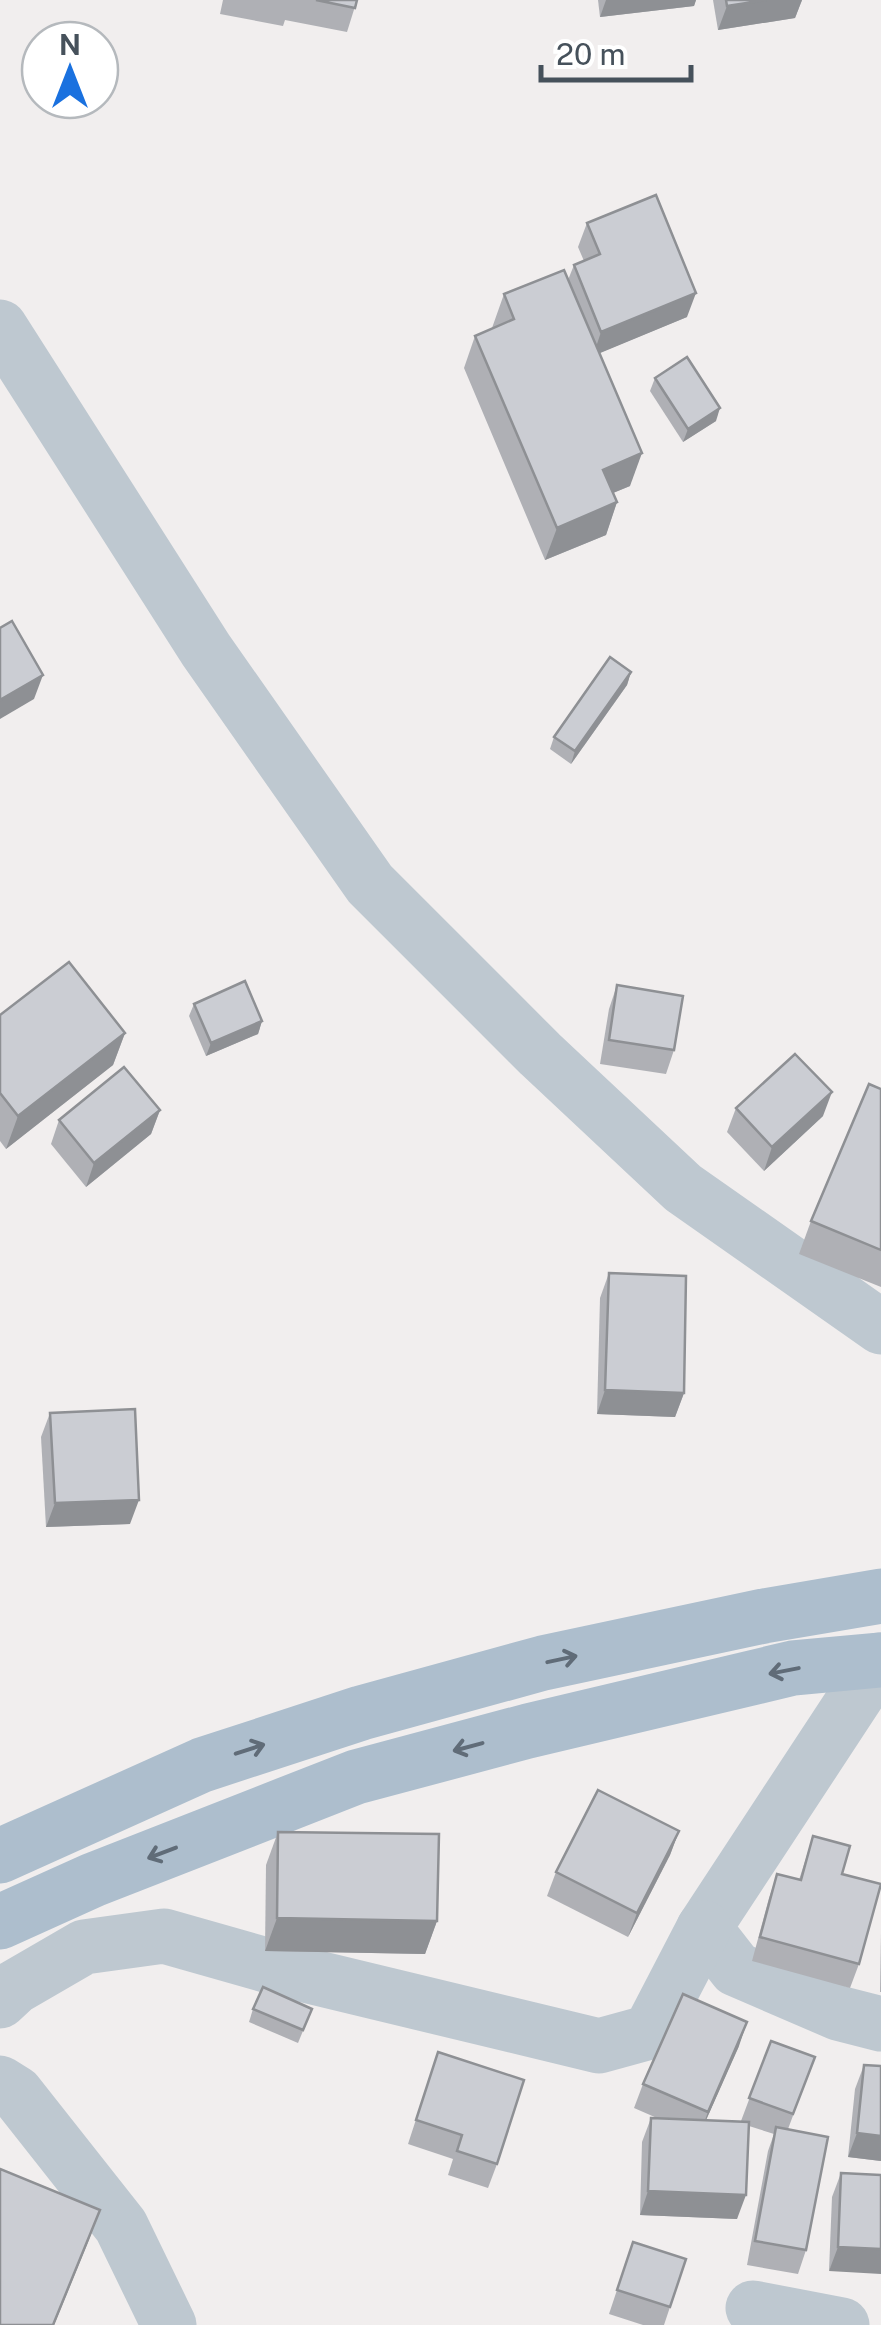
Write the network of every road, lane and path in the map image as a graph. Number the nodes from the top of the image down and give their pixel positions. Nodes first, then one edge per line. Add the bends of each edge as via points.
1 (0, 327) edge
2 (881, 1327) edge
3 (881, 1596) edge
4 (881, 1660) edge
5 (0, 1856) edge
6 (0, 1922) edge
7 (704, 1928) junction
8 (0, 2001) edge
9 (881, 2024) edge
10 (5, 2101) edge
11 (753, 2308) dead end
12 (169, 2325) edge
13 (842, 2325) edge

1 - 2 street via 206,650 370,884 682,1188
5 -> 3 main road via 202,1766 361,1713 543,1663
4 -> 6 main road via 793,1668 356,1777
4 - 7 street
7 - 8 street via 650,2032 599,2046 164,1936 84,1947
7 - 9 street via 736,1969 838,2014
10 - 12 street via 121,2226
11 - 13 street

